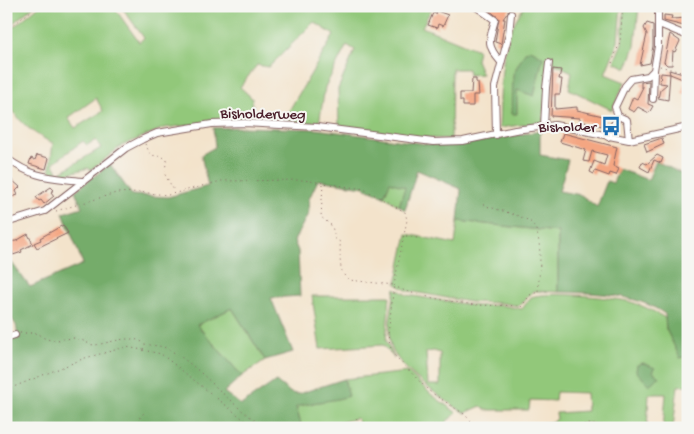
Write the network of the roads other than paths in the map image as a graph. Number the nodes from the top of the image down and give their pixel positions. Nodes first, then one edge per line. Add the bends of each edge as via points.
1 (475, 6) edge
2 (658, 6) edge
3 (511, 14) dead end
4 (659, 24) junction
5 (688, 36) edge
6 (500, 61) junction
7 (549, 63) dead end
8 (654, 68) junction
9 (653, 99) dead end
10 (618, 116) junction
11 (540, 126) junction
12 (688, 128) edge
13 (496, 135) junction
14 (608, 137) junction
15 (629, 140) junction
16 (6, 158) edge
17 (82, 181) junction
18 (6, 223) edge
19 (15, 335) road end
20 (6, 338) edge

1 - 6 street via 495,20 489,42 491,51
2 - 4 street
3 - 6 street via 509,34
4 - 5 street
4 - 8 street
6 - 13 street via 495,87
7 - 11 street
8 - 9 street
8 - 10 street via 648,76 635,77 627,82 616,107
10 - 14 street
10 - 15 street via 627,120
11 - 13 street, Bisholderweg
11 - 14 street, Bisholderweg via 571,127
12 - 15 street, Bisholderweg
13 - 17 street, Bisholderweg via 463,142 433,142 317,127 246,123 177,129 126,148
14 - 15 street, Bisholderweg
16 - 17 street via 34,175
17 - 18 street, Bisholderweg via 45,211
19 - 20 street

